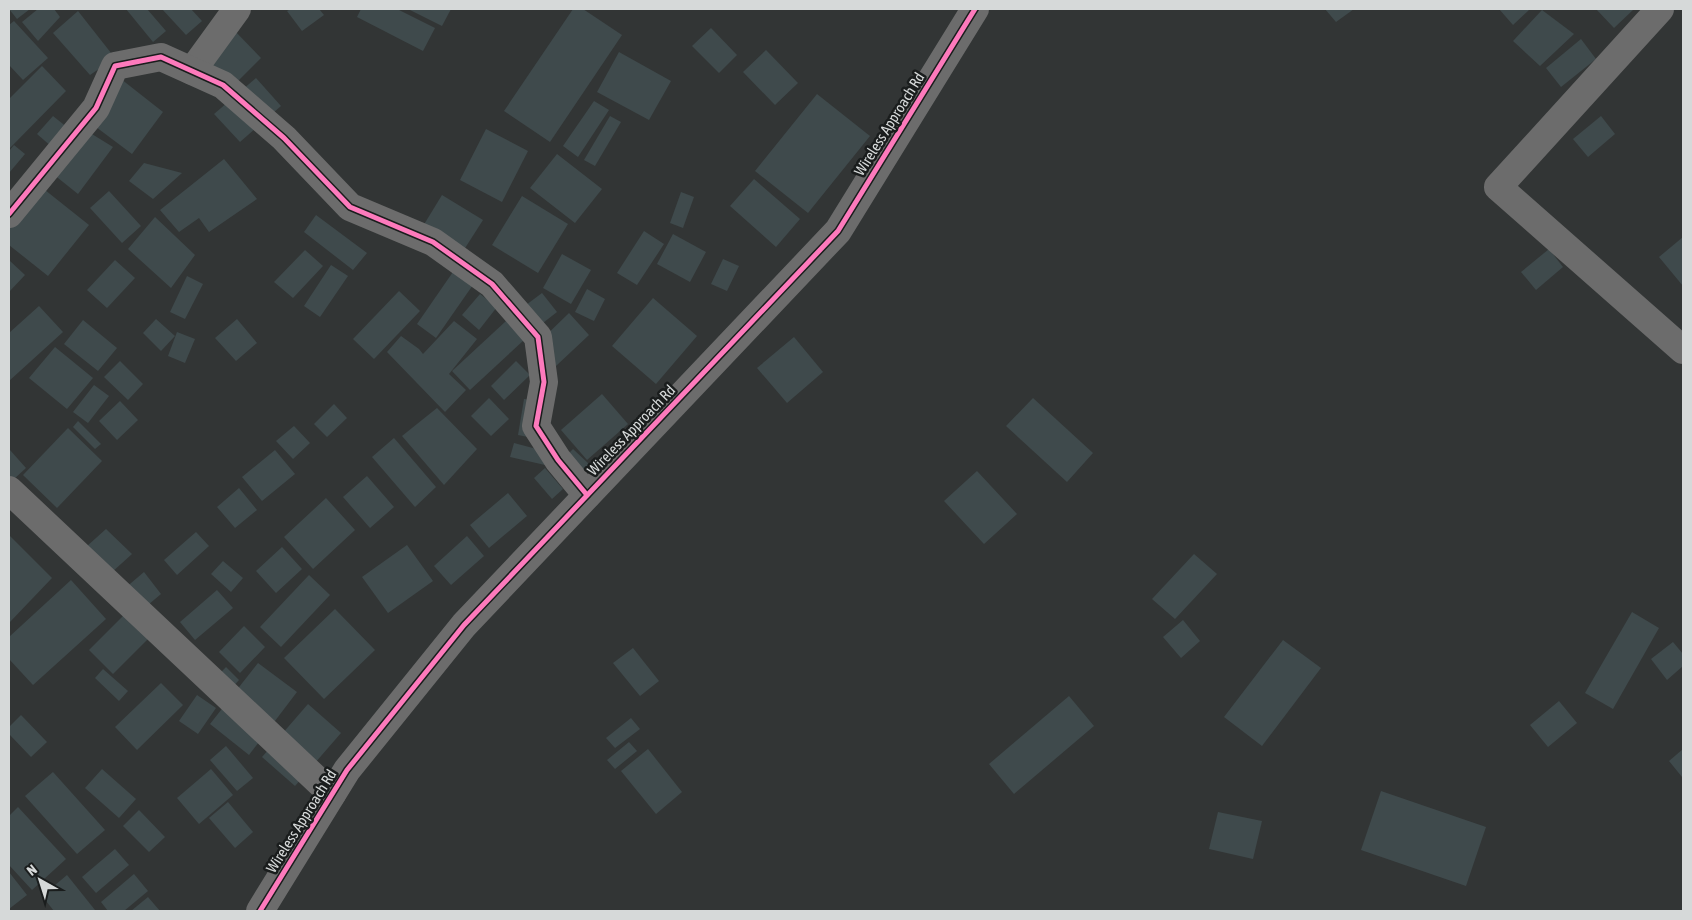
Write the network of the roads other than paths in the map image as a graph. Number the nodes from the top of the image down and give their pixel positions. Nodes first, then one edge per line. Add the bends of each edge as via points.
1 (237, 9) edge
2 (975, 9) edge
3 (1660, 9) edge
4 (192, 71) junction
5 (9, 214) edge
6 (1683, 350) edge
7 (9, 490) edge
8 (587, 495) junction
9 (332, 794) junction
10 (260, 911) edge

1 - 4 street
2 - 8 street, Wireless Approach Rd via 838,231
3 - 6 street via 1498,187
4 - 5 street via 161,57 115,66 96,108
4 - 8 street via 223,85 284,138 350,206 433,242 492,284 538,336 544,382 536,426 558,460
7 - 9 street
8 - 9 street, Wireless Approach Rd via 464,625
9 - 10 street, Wireless Approach Rd

